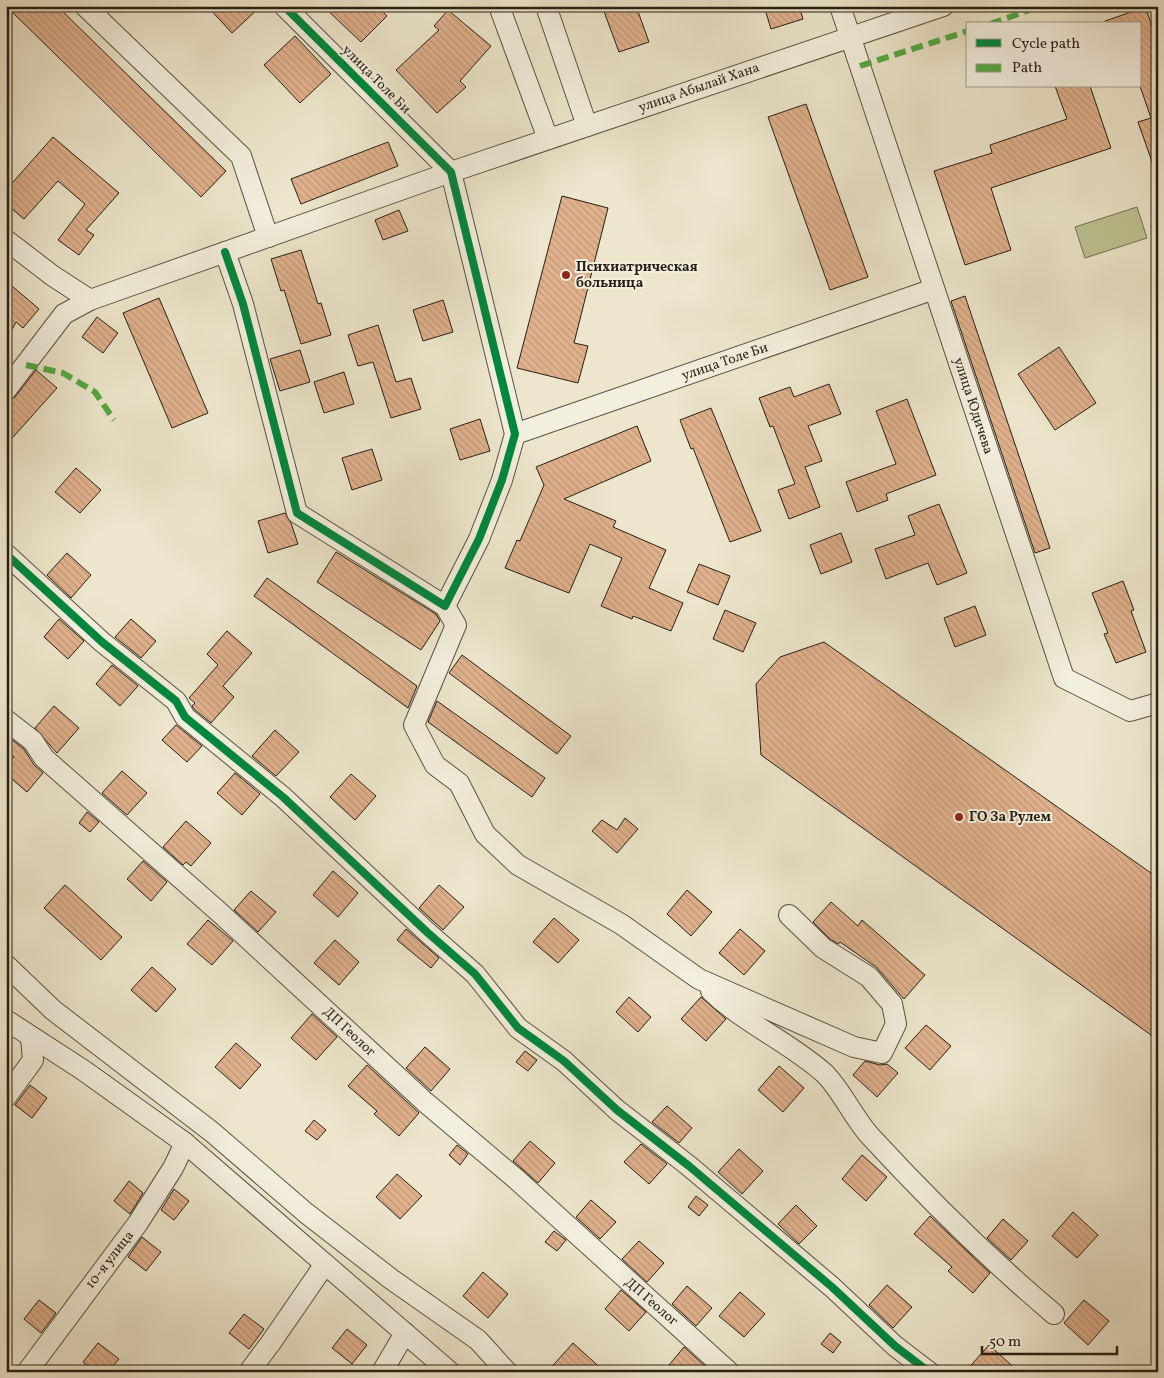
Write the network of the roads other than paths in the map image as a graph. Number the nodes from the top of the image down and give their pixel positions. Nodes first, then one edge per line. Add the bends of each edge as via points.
1 (85, 6) edge
2 (284, 6) edge
3 (499, 6) edge
4 (546, 6) edge
5 (840, 6) edge
6 (936, 7) edge
7 (851, 37) junction
8 (587, 126) junction
9 (548, 139) junction
10 (451, 172) junction
11 (268, 237) junction
12 (6, 240) edge
13 (226, 252) junction
14 (934, 289) junction
15 (90, 300) junction
16 (6, 390) edge
17 (515, 434) junction
18 (6, 554) edge
19 (445, 606) junction
20 (1158, 703) edge
21 (6, 720) edge
22 (789, 915) dead end
23 (6, 965) edge
24 (699, 979) junction
25 (6, 1020) edge
26 (32, 1038) junction
27 (6, 1096) edge
28 (185, 1143) junction
29 (325, 1264) junction
30 (1054, 1314) dead end
31 (405, 1334) junction
32 (27, 1372) edge
33 (248, 1372) edge
34 (382, 1372) edge
35 (450, 1372) edge
36 (507, 1372) edge
37 (729, 1372) edge
38 (929, 1372) edge

1 - 11 street via 241,156
2 - 10 street, улица Толе Би
3 - 9 street
4 - 8 street
5 - 7 street
6 - 7 street, улица Абылай Хана
7 - 8 street, улица Абылай Хана
7 - 14 street, улица Юдичева
8 - 9 street, улица Абылай Хана
9 - 10 street, улица Абылай Хана
10 - 11 street, улица Абылай Хана
10 - 17 street
11 - 13 street, улица Абылай Хана
12 - 15 street
13 - 15 street, улица Абылай Хана
13 - 19 street via 243,304 297,513
14 - 17 street, улица Толе Би
14 - 20 street, улица Юдичева via 1064,678 1130,711
15 - 16 street, улица Абылай Хана via 64,314
17 - 19 street via 502,480 479,539
18 - 38 street via 102,642 176,701 185,717 283,797 476,974 518,1028 564,1061 617,1110 689,1166
19 - 24 street via 456,625 414,725 435,765 459,783 484,834 518,865 622,924
21 - 37 street, ДП Геолог via 33,741 44,758 219,912 425,1102 515,1178
22 - 24 street via 823,948 869,977 892,1004 896,1024 882,1053 854,1047
23 - 36 street via 53,1010 212,1132 306,1213 391,1279 478,1340
24 - 30 street via 726,1006 770,1033 825,1074 862,1127 902,1171 967,1238
25 - 26 street
26 - 27 street via 33,1060
26 - 28 street
28 - 29 street
28 - 32 street, 10-я улица via 138,1223
29 - 31 street
29 - 33 street
31 - 34 street
31 - 35 street

